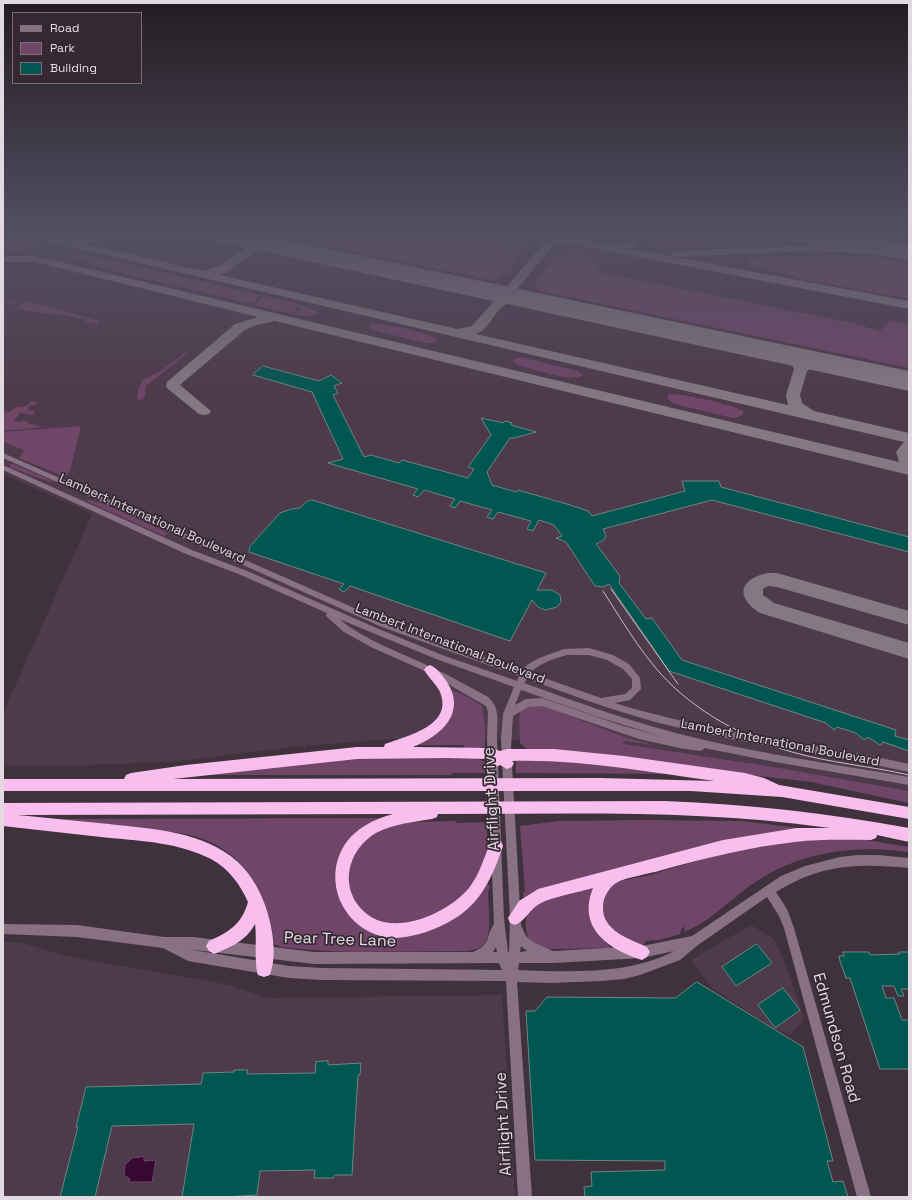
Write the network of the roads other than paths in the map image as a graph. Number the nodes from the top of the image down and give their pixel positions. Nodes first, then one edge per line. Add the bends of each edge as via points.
1 (3, 456) edge
2 (3, 467) edge
3 (325, 610) junction
4 (430, 670) junction
5 (598, 701) junction
6 (508, 714) junction
7 (727, 748) junction
8 (374, 752) junction
9 (500, 758) junction
10 (909, 768) edge
11 (909, 781) edge
12 (3, 785) edge
13 (93, 785) junction
14 (782, 791) junction
15 (462, 807) junction
16 (3, 809) edge
17 (909, 812) edge
18 (3, 820) edge
19 (903, 834) edge
20 (496, 846) junction
21 (909, 863) edge
22 (616, 875) junction
23 (769, 890) junction
24 (256, 901) junction
25 (499, 919) junction
26 (515, 921) junction
27 (3, 929) edge
28 (694, 941) junction
29 (164, 943) junction
30 (214, 946) junction
31 (642, 952) junction
32 (266, 953) junction
33 (515, 957) junction
34 (554, 957) junction
35 (472, 958) junction
36 (503, 958) junction
37 (264, 969) junction
38 (511, 976) junction
39 (525, 1197) edge
40 (864, 1197) edge

1 - 5 street, Lambert International Boulevard via 385,625
2 - 3 street, Lambert International Boulevard
3 - 4 street via 347,630
3 - 7 street, Lambert International Boulevard via 486,673 643,728
4 - 8 highway via 447,693 444,717 438,725 418,740
4 - 9 street, Airflight Drive via 490,704
5 - 6 street, Airflight Drive via 619,700 631,696 636,692 638,684 635,674 624,664 605,655 568,650 537,662 527,671
5 - 10 street, Lambert International Boulevard via 692,727
6 - 7 street via 526,703 542,702 656,740 680,745
6 - 9 street, Airflight Drive
7 - 11 street, Lambert International Boulevard
8 - 9 highway
8 - 13 highway via 186,771
9 - 14 highway via 563,755 759,781
9 - 20 street, Airflight Drive
9 - 26 street, Airflight Drive
12 - 13 highway
13 - 14 highway via 691,785
14 - 17 highway
15 - 16 highway
15 - 19 highway via 711,809 806,818
15 - 20 highway via 396,819 369,830 358,838 351,846 342,868 343,894 348,906 368,924 396,930 414,928 446,916 462,906 484,879
18 - 24 highway via 126,833 193,844 227,861 244,877
19 - 22 highway via 819,833 774,837
20 - 25 street, Airflight Drive
21 - 23 street, Pear Tree Lane via 878,860 840,862 805,871
22 - 26 highway via 538,896 524,906
22 - 31 highway via 599,891 596,900 597,917 612,938 624,946
23 - 28 street, Pear Tree Lane
23 - 40 street, Edmundson Road via 783,913 788,928
24 - 30 highway via 241,932 232,939
24 - 32 highway
25 - 35 street via 494,941 489,949
25 - 36 street, Airflight Drive
26 - 33 street, Airflight Drive
26 - 34 street via 527,947
27 - 29 street, Pear Tree Lane via 77,931
28 - 31 street, Pear Tree Lane
28 - 38 street, Pear Tree Lane via 676,956 624,973 576,977
29 - 30 street, Pear Tree Lane
29 - 37 street, Pear Tree Lane via 188,954
30 - 32 street, Pear Tree Lane
31 - 34 street, Pear Tree Lane
32 - 35 street, Pear Tree Lane via 314,958
32 - 37 highway
33 - 34 street, Pear Tree Lane
33 - 36 street, Pear Tree Lane
33 - 38 street, Airflight Drive
35 - 36 street, Pear Tree Lane
36 - 38 street, Airflight Drive
37 - 38 street, Pear Tree Lane via 323,974
38 - 39 street, Airflight Drive

